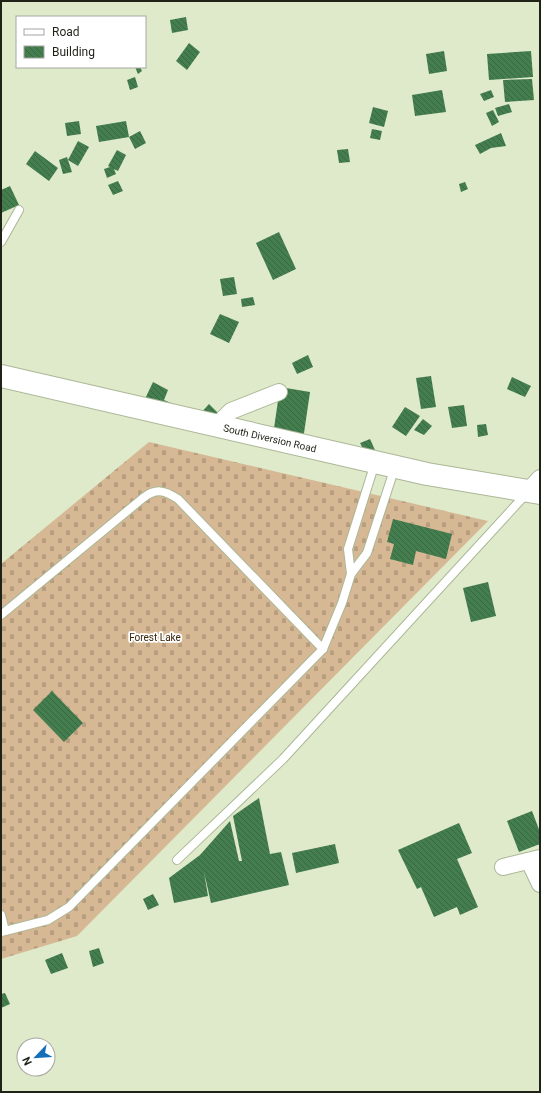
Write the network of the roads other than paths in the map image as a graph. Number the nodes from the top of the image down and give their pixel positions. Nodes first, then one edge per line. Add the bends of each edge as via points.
1 (20, 210) dead end
2 (1, 242) edge
3 (1, 376) edge
4 (279, 392) dead end
5 (227, 428) junction
6 (385, 464) junction
7 (536, 487) edge
8 (351, 574) junction
9 (1, 615) edge
10 (323, 649) junction
11 (534, 859) edge
12 (177, 860) dead end
13 (503, 867) dead end
14 (540, 884) edge
15 (1, 915) edge
16 (3, 932) edge

1 - 2 lane
3 - 5 main road, South Diversion Road
4 - 5 street via 231,411 223,419
5 - 6 main road, South Diversion Road
6 - 7 main road, South Diversion Road via 434,476
6 - 8 lane via 367,553
6 - 8 lane via 348,549
7 - 12 lane via 283,759
8 - 10 lane via 342,604
9 - 10 lane via 150,492 158,490 178,499
10 - 16 lane via 69,907 48,920
11 - 13 street
11 - 14 street
15 - 16 lane

